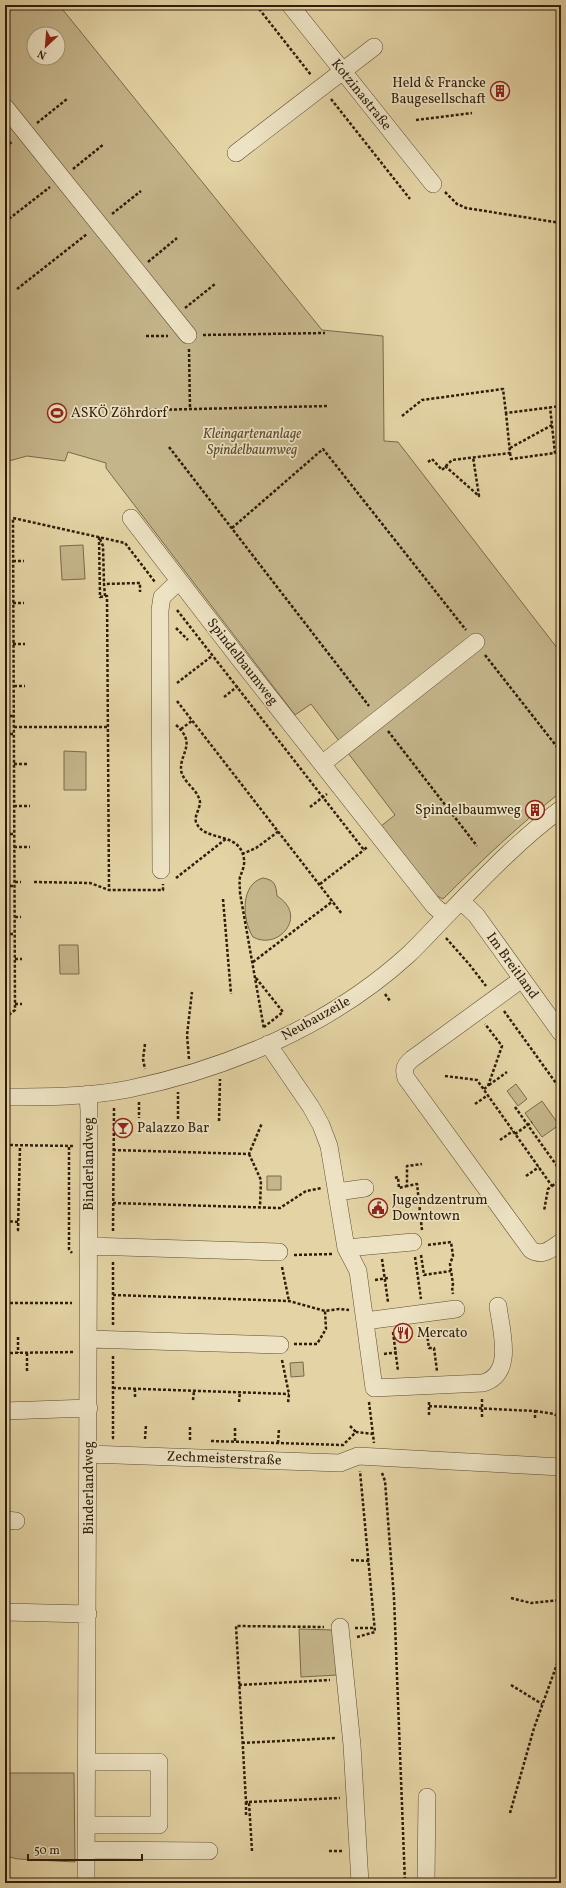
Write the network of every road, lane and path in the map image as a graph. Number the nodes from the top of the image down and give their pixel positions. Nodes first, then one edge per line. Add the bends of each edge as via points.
1 (256, 5) edge
2 (290, 5) edge
3 (374, 47) dead end
4 (342, 71) junction
5 (321, 87) junction
6 (5, 107) edge
7 (472, 113) dead end
8 (416, 120) dead end
9 (236, 153) dead end
10 (433, 184) joint
11 (141, 191) dead end
12 (410, 199) dead end
13 (99, 224) junction
14 (561, 224) edge
15 (178, 238) dead end
16 (136, 271) junction
17 (215, 284) dead end
18 (17, 289) dead end
19 (174, 317) junction
20 (325, 333) dead end
21 (188, 335) junction
22 (146, 336) dead end
23 (330, 406) dead end
24 (561, 406) edge
25 (550, 407) junction
26 (190, 409) junction
27 (149, 410) dead end
28 (506, 413) junction
29 (402, 416) dead end
30 (552, 426) junction
31 (169, 447) dead end
32 (510, 448) junction
33 (510, 453) junction
34 (473, 457) junction
35 (428, 462) dead end
36 (445, 466) junction
37 (131, 518) dead end
38 (232, 528) junction
39 (99, 537) junction
40 (13, 561) junction
41 (24, 561) dead end
42 (180, 581) junction
43 (104, 584) junction
44 (140, 592) dead end
45 (164, 594) junction
46 (105, 596) junction
47 (13, 603) junction
48 (24, 603) dead end
49 (476, 642) junction
50 (13, 644) junction
51 (25, 644) dead end
52 (227, 644) junction
53 (212, 656) junction
54 (252, 676) junction
55 (14, 686) junction
56 (25, 686) dead end
57 (237, 687) junction
58 (164, 690) junction
59 (224, 697) dead end
60 (5, 716) edge
61 (14, 716) junction
62 (379, 719) junction
63 (193, 720) junction
64 (160, 721) junction
65 (14, 727) junction
66 (108, 727) junction
67 (180, 729) junction
68 (5, 734) edge
69 (14, 734) junction
70 (561, 752) edge
71 (14, 764) junction
72 (30, 764) dead end
73 (322, 764) junction
74 (339, 785) junction
75 (323, 798) junction
76 (14, 806) junction
77 (30, 806) dead end
78 (310, 807) dead end
79 (561, 808) edge
80 (279, 831) junction
81 (5, 834) edge
82 (14, 834) junction
83 (227, 838) junction
84 (372, 843) dead end
85 (477, 846) dead end
86 (14, 847) junction
87 (30, 847) dead end
88 (364, 850) junction
89 (242, 854) junction
90 (167, 879) joint
91 (15, 882) junction
92 (21, 882) dead end
93 (34, 882) dead end
94 (319, 884) junction
95 (5, 886) edge
96 (15, 886) junction
97 (109, 890) junction
98 (163, 890) dead end
99 (223, 899) dead end
100 (332, 901) junction
101 (461, 901) junction
102 (342, 914) dead end
103 (446, 916) junction
104 (15, 917) junction
105 (21, 917) dead end
106 (5, 934) edge
107 (15, 934) junction
108 (15, 959) junction
109 (22, 959) dead end
110 (252, 962) junction
111 (255, 978) junction
112 (522, 979) junction
113 (192, 992) dead end
114 (383, 992) dead end
115 (231, 994) dead end
116 (390, 1001) dead end
117 (15, 1004) junction
118 (22, 1004) dead end
119 (477, 1012) junction
120 (5, 1018) edge
121 (264, 1027) junction
122 (560, 1030) edge
123 (267, 1038) junction
124 (144, 1044) dead end
125 (196, 1059) dead end
126 (507, 1072) dead end
127 (146, 1073) dead end
128 (220, 1075) dead end
129 (445, 1076) dead end
130 (488, 1086) junction
131 (179, 1088) dead end
132 (484, 1089) junction
133 (88, 1094) junction
134 (488, 1095) junction
135 (5, 1097) edge
136 (139, 1099) dead end
137 (475, 1104) dead end
138 (515, 1107) dead end
139 (140, 1118) dead end
140 (178, 1119) dead end
141 (219, 1121) dead end
142 (532, 1122) dead end
143 (262, 1123) dead end
144 (528, 1125) junction
145 (514, 1132) junction
146 (500, 1140) dead end
147 (5, 1145) edge
148 (20, 1146) junction
149 (89, 1146) junction
150 (114, 1150) dead end
151 (249, 1154) junction
152 (422, 1164) dead end
153 (557, 1166) dead end
154 (539, 1167) junction
155 (526, 1176) dead end
156 (395, 1178) dead end
157 (561, 1180) edge
158 (407, 1186) junction
159 (552, 1186) junction
160 (365, 1188) dead end
161 (332, 1190) junction
162 (114, 1202) dead end
163 (260, 1207) junction
164 (544, 1211) dead end
165 (5, 1221) edge
166 (18, 1222) junction
167 (19, 1230) dead end
168 (418, 1240) junction
169 (561, 1242) edge
170 (89, 1246) junction
171 (342, 1251) junction
172 (279, 1254) junction
173 (452, 1271) junction
174 (113, 1295) dead end
175 (289, 1301) junction
176 (5, 1303) edge
177 (73, 1303) dead end
178 (498, 1306) dead end
179 (455, 1309) joint
180 (325, 1311) junction
181 (359, 1316) junction
182 (18, 1337) dead end
183 (280, 1345) junction
184 (85, 1346) junction
185 (5, 1353) edge
186 (18, 1353) junction
187 (27, 1353) junction
188 (27, 1371) dead end
189 (374, 1384) junction
190 (113, 1388) dead end
191 (135, 1389) junction
192 (194, 1391) junction
193 (240, 1392) junction
194 (289, 1394) junction
195 (135, 1398) dead end
196 (193, 1400) dead end
197 (239, 1402) dead end
198 (288, 1403) dead end
199 (89, 1408) junction
200 (482, 1410) dead end
201 (5, 1411) edge
202 (535, 1411) junction
203 (429, 1415) dead end
204 (482, 1417) dead end
205 (561, 1418) edge
206 (535, 1420) dead end
207 (146, 1426) dead end
208 (350, 1426) dead end
209 (190, 1427) dead end
210 (235, 1428) dead end
211 (279, 1430) dead end
212 (356, 1432) dead end
213 (145, 1439) dead end
214 (190, 1440) dead end
215 (235, 1442) dead end
216 (278, 1443) dead end
217 (89, 1454) junction
218 (358, 1456) junction
219 (376, 1457) junction
220 (561, 1467) edge
221 (351, 1560) dead end
222 (369, 1561) junction
223 (510, 1598) dead end
224 (561, 1600) edge
225 (5, 1612) edge
226 (88, 1614) junction
227 (375, 1628) junction
228 (340, 1634) junction
229 (561, 1653) edge
230 (345, 1679) junction
231 (239, 1685) junction
232 (511, 1685) dead end
233 (542, 1704) junction
234 (352, 1738) junction
235 (242, 1743) junction
236 (87, 1762) junction
237 (356, 1797) junction
238 (427, 1797) dead end
239 (247, 1802) junction
240 (510, 1813) dead end
241 (246, 1816) dead end
242 (87, 1825) junction
243 (87, 1850) junction
244 (209, 1850) dead end
245 (252, 1851) dead end
246 (86, 1883) edge
247 (360, 1883) edge
248 (405, 1883) edge
249 (426, 1883) edge

1 - 5 path
2 - 4 street, Kotzinastraße
3 - 4 street
4 - 5 street
4 - 10 street, Kotzinastraße
5 - 9 street
5 - 12 path
6 - 13 street
7 - 8 path
10 - 14 path via 466,208
11 - 13 path
13 - 16 street
13 - 18 path
15 - 16 path
16 - 19 street
17 - 19 path
19 - 21 street
20 - 21 path
21 - 22 path
21 - 26 path
23 - 26 path
24 - 25 path
25 - 28 path
25 - 30 path
26 - 27 path
28 - 29 path via 503,389 422,400
28 - 32 path
30 - 32 path
30 - 33 path via 556,453 511,459
31 - 38 path
32 - 33 path
33 - 34 path
34 - 36 path via 452,460
34 - 36 path via 479,496
35 - 36 path via 432,460 442,470
37 - 42 street, Spindelbaumweg
38 - 49 path via 323,449
38 - 62 path
39 - 40 path via 13,518
39 - 43 path via 103,546
39 - 45 path via 125,543
39 - 46 path via 100,597
40 - 41 path
40 - 47 path
42 - 45 street
42 - 52 street, Spindelbaumweg
43 - 44 path via 140,584
43 - 46 path
45 - 53 path
45 - 58 street via 160,610
46 - 66 path
47 - 48 path
47 - 50 path
49 - 62 street
49 - 70 path
50 - 51 path
50 - 55 path
52 - 53 path
52 - 54 street, Spindelbaumweg
53 - 57 path
53 - 58 path
54 - 57 path
54 - 73 street, Spindelbaumweg
55 - 56 path
55 - 61 path
57 - 59 path
57 - 75 path
58 - 63 path
58 - 64 street
60 - 61 path
61 - 65 path
62 - 73 street
62 - 85 path
63 - 67 path
63 - 80 path
64 - 67 path via 171,722
64 - 90 street
65 - 66 path
65 - 69 path
66 - 97 path
67 - 83 path via 186,744 181,770 199,798 196,823 206,833
68 - 69 path
69 - 71 path
71 - 72 path
71 - 76 path
73 - 74 street, Spindelbaumweg
74 - 75 path
74 - 103 street, Spindelbaumweg via 434,906
75 - 78 path
75 - 88 path
76 - 77 path
76 - 82 path
79 - 101 street, Neubauzeile via 486,875
80 - 89 path via 256,848
80 - 94 path
81 - 82 path
82 - 86 path
83 - 89 path
83 - 90 path
84 - 88 path
86 - 87 path
86 - 91 path
88 - 94 path
89 - 110 path via 245,860 240,893
91 - 92 path
91 - 96 path
93 - 97 path via 90,883
94 - 100 path
95 - 96 path
96 - 104 path
97 - 98 path
99 - 115 path
100 - 102 path
100 - 110 path
101 - 103 street, Neubauzeile
101 - 112 street, Im Breitland via 476,915
103 - 123 street, Neubauzeile via 409,954 353,999 310,1025
104 - 105 path
104 - 107 path
106 - 107 path
107 - 108 path
108 - 109 path
108 - 117 path
110 - 111 path
111 - 121 path
111 - 121 path via 283,1012
112 - 119 street
112 - 122 street, Im Breitland
113 - 125 path via 187,1034 189,1061
114 - 116 path
117 - 118 path
117 - 120 path via 15,1010
119 - 130 path via 502,1046
119 - 169 street via 407,1063 404,1072 406,1078 531,1250 542,1254
121 - 123 path
123 - 133 street, Neubauzeile via 212,1066 127,1089
123 - 161 street via 321,1125 329,1146
124 - 127 path via 143,1059
126 - 130 path
128 - 141 path
129 - 132 path via 477,1080
130 - 132 path
131 - 140 path
132 - 134 path
133 - 135 street, Neubauzeile
133 - 149 street, Binderlandweg
134 - 137 path
134 - 145 path
136 - 139 path
138 - 144 path
142 - 144 path
143 - 151 path
144 - 145 path
144 - 153 path
145 - 146 path
145 - 154 path
147 - 148 path
148 - 149 path
148 - 166 path
149 - 170 street, Binderlandweg
150 - 151 path
151 - 163 path via 261,1180
152 - 158 path via 407,1166
154 - 155 path
154 - 159 path
156 - 158 path via 398,1177 399,1188
157 - 159 path
158 - 168 path via 417,1184
159 - 164 path via 548,1189
160 - 161 street
161 - 163 path via 306,1191 280,1208
161 - 171 street
162 - 163 path
165 - 166 path
166 - 167 path
168 - 171 street
168 - 173 path via 451,1242
168 - 173 path via 424,1275
170 - 172 street
170 - 184 street, Binderlandweg
171 - 172 path
171 - 181 street via 358,1271
172 - 175 path
173 - 179 path
174 - 175 path
175 - 180 path
176 - 177 path
178 - 189 street via 504,1358 501,1367 490,1381
179 - 181 street
180 - 181 path via 339,1309
180 - 183 path via 326,1329 316,1344
181 - 189 street
182 - 186 path
183 - 184 street
183 - 194 path
184 - 187 path
184 - 199 street, Binderlandweg
185 - 186 path
186 - 187 path
187 - 188 path
189 - 219 path via 368,1388
190 - 191 path
191 - 192 path
191 - 195 path
192 - 193 path
192 - 196 path
193 - 194 path
193 - 197 path
194 - 198 path
199 - 201 street
199 - 217 street, Binderlandweg
200 - 204 path
202 - 203 path via 429,1407
202 - 205 path via 554,1414
202 - 206 path
207 - 213 path
208 - 212 path
209 - 214 path
210 - 215 path
211 - 216 path
217 - 218 street, Zechmeisterstraße via 340,1464
217 - 226 street, Binderlandweg
218 - 219 street
218 - 222 path
219 - 220 street
219 - 248 path via 385,1481 394,1598
221 - 222 path
222 - 227 path
223 - 224 path via 531,1603
225 - 226 street
226 - 236 street, Binderlandweg
227 - 228 path
227 - 228 path via 375,1632
228 - 230 street
228 - 231 path via 236,1626
229 - 233 path
230 - 231 path
230 - 234 street
231 - 235 path
232 - 233 path
233 - 240 path
234 - 235 path
234 - 237 street
235 - 239 path
236 - 242 street, Binderlandweg
236 - 242 street via 159,1762 159,1825
237 - 239 path
237 - 247 street
238 - 249 street
239 - 241 path
239 - 245 path
242 - 243 street, Binderlandweg
243 - 244 street
243 - 246 street, Binderlandweg

